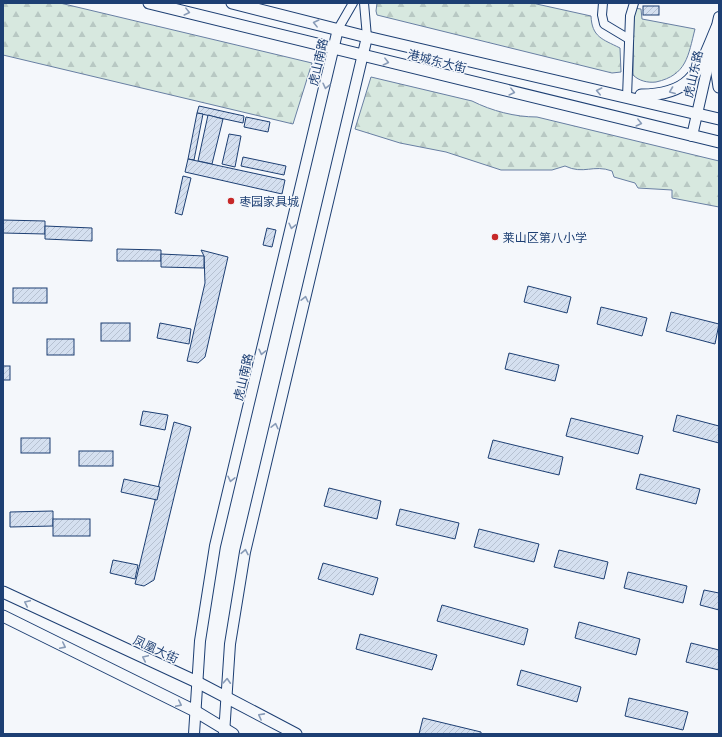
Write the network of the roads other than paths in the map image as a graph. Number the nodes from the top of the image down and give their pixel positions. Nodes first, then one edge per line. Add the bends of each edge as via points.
1 (149, 3) edge
2 (232, 3) edge
3 (353, 3) edge
4 (364, 3) edge
5 (604, 3) edge
6 (634, 3) edge
7 (718, 22) edge
8 (338, 29) junction
9 (367, 37) junction
10 (629, 39) junction
11 (335, 48) junction
12 (362, 56) junction
13 (719, 87) edge
14 (627, 96) junction
15 (697, 113) junction
16 (719, 119) edge
17 (692, 136) junction
18 (719, 142) edge
19 (3, 592) edge
20 (3, 616) edge
21 (197, 682) junction
22 (226, 697) junction
23 (195, 712) junction
24 (227, 732) edge
25 (194, 734) edge
26 (296, 734) edge

1 -> 11 main road, 港城东大街
8 -> 2 main road, 港城东大街
3 - 8 street
4 - 9 street
5 - 10 street via 604,24
6 - 10 street via 630,16
7 - 13 main road via 715,60
7 -> 14 main road via 694,76 677,90 660,95
7 - 15 street, 虎山东路
8 - 9 main road, 港城东大街
8 - 11 street, 虎山南路
9 - 12 street
14 -> 9 main road, 港城东大街
10 - 14 street
11 - 12 main road, 港城东大街
11 -> 21 street, 虎山南路 via 215,546 200,641
12 -> 17 main road, 港城东大街
22 -> 12 street via 230,644 245,552
14 - 15 main road, 港城东大街
15 - 16 main road, 港城东大街
15 - 17 street, 虎山东路
17 - 18 main road, 港城东大街
21 -> 19 main road, 凤凰大街
20 -> 23 main road
21 - 22 main road, 凤凰大街
21 - 23 street, 虎山南路
22 - 24 street
26 -> 22 main road, 凤凰大街
23 - 24 main road
23 - 25 street, 虎山南路

